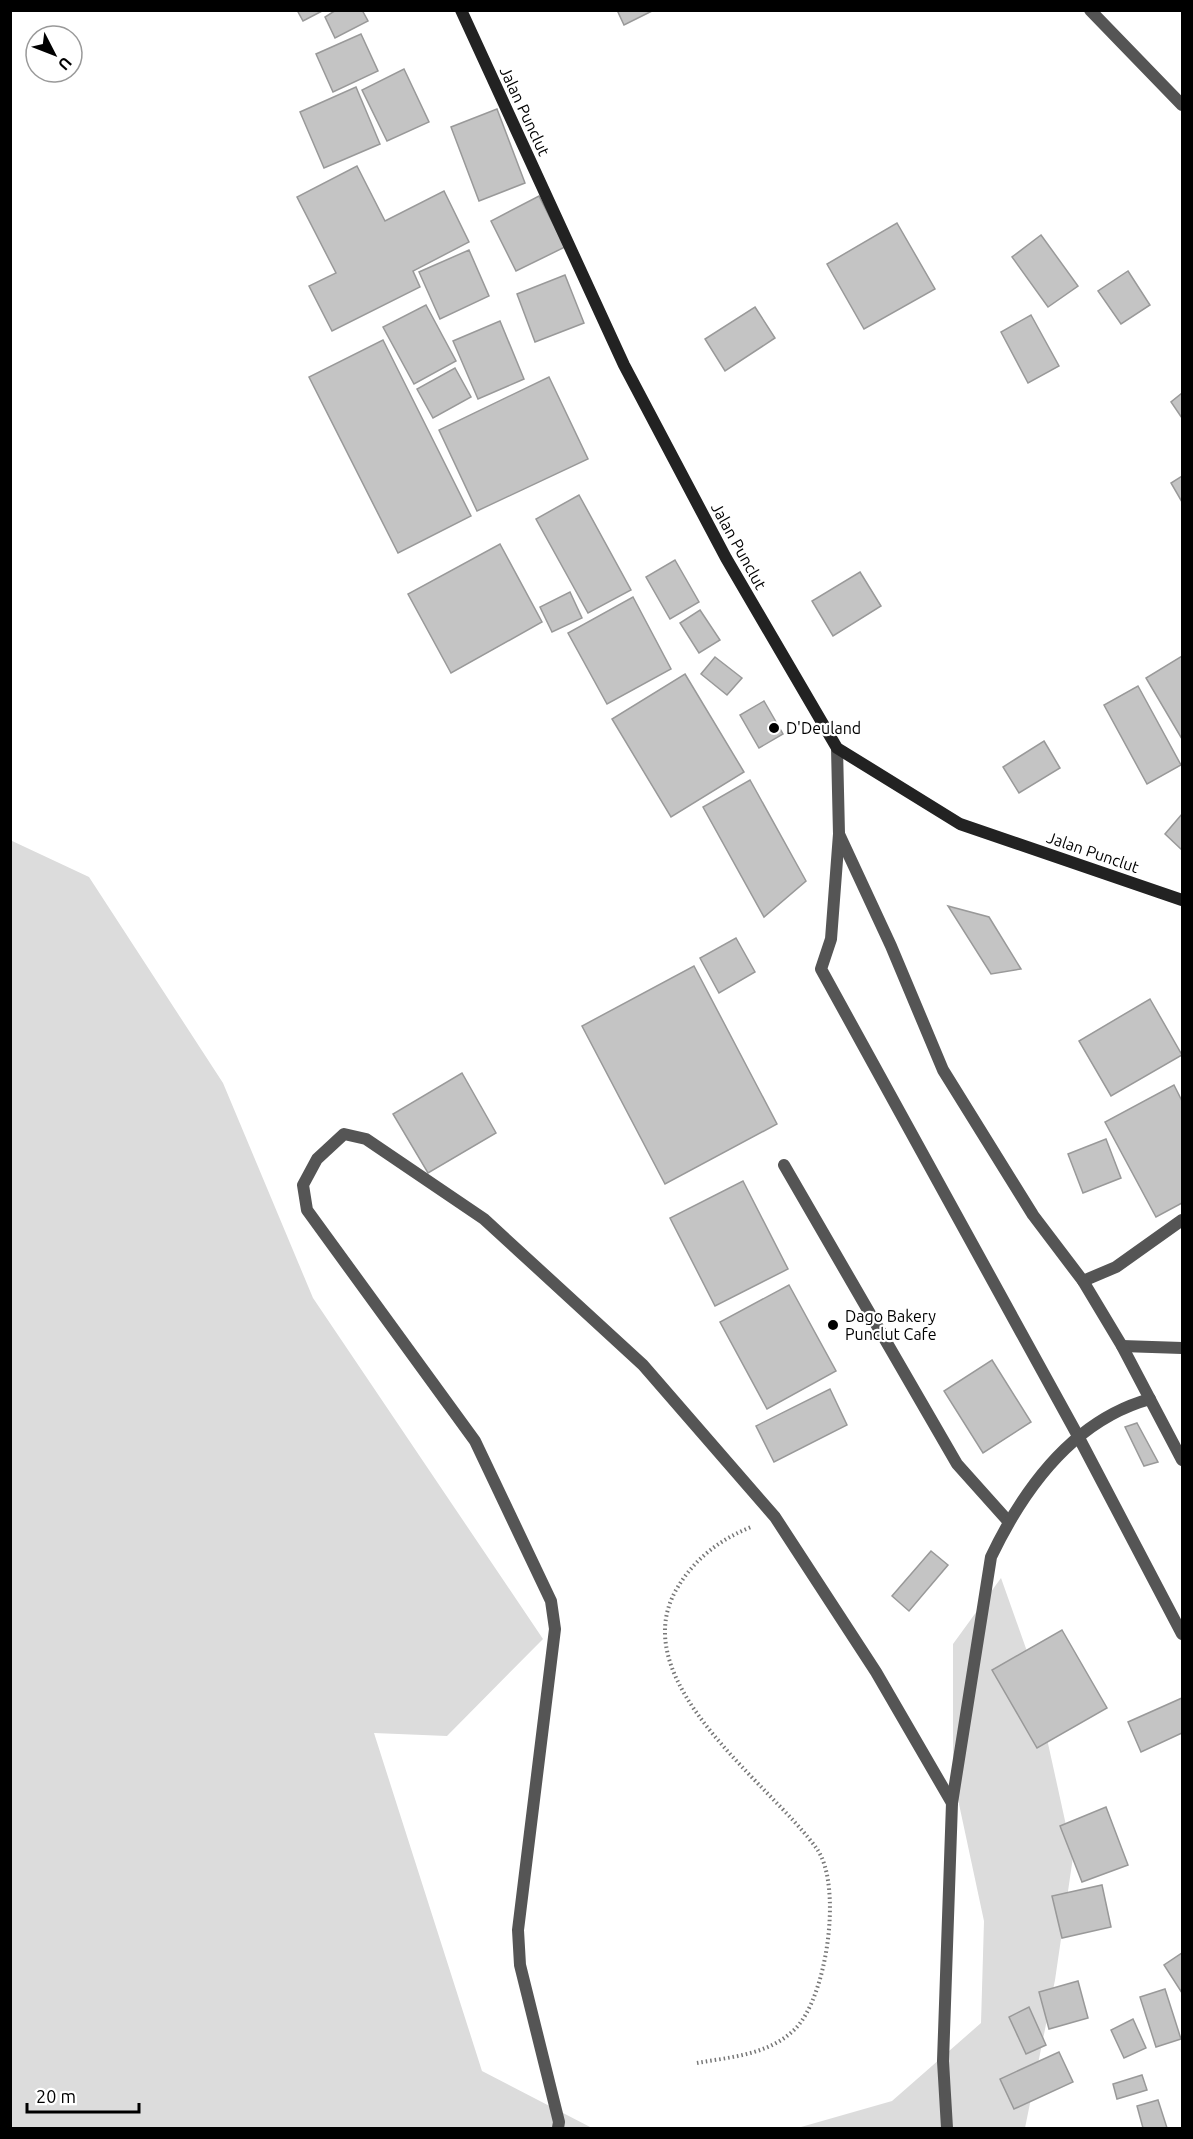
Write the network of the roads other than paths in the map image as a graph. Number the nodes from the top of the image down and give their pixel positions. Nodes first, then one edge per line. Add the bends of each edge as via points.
1 (461, 10) edge
2 (1090, 10) edge
3 (1182, 105) edge
4 (837, 748) junction
5 (839, 834) junction
6 (1182, 900) edge
7 (784, 1165) dead end
8 (1182, 1220) edge
9 (1083, 1281) junction
10 (1122, 1346) junction
11 (1182, 1348) edge
12 (1150, 1399) junction
13 (1078, 1436) junction
14 (1182, 1460) edge
15 (1008, 1521) junction
16 (1182, 1634) edge
17 (952, 1803) junction
18 (558, 2128) edge
19 (947, 2128) edge

1 - 4 main road, Jalan Punclut via 624,365 726,558
2 - 3 street
4 - 5 street
4 - 6 main road, Jalan Punclut via 960,824
5 - 9 street via 943,1070 1033,1215
5 - 13 street via 831,939 821,969
7 - 15 street via 957,1464
8 - 9 street via 1116,1267
9 - 10 street
10 - 11 street
10 - 12 street
12 - 13 street via 1131,1404
12 - 14 street
13 - 15 street via 1031,1488
13 - 16 street
15 - 17 street via 991,1557
17 - 18 street via 876,1672 775,1517 643,1365 483,1220 366,1139 344,1134 317,1159 303,1185 307,1210 475,1441 551,1602 555,1629 518,1930 520,1965
17 - 19 street via 943,2061

